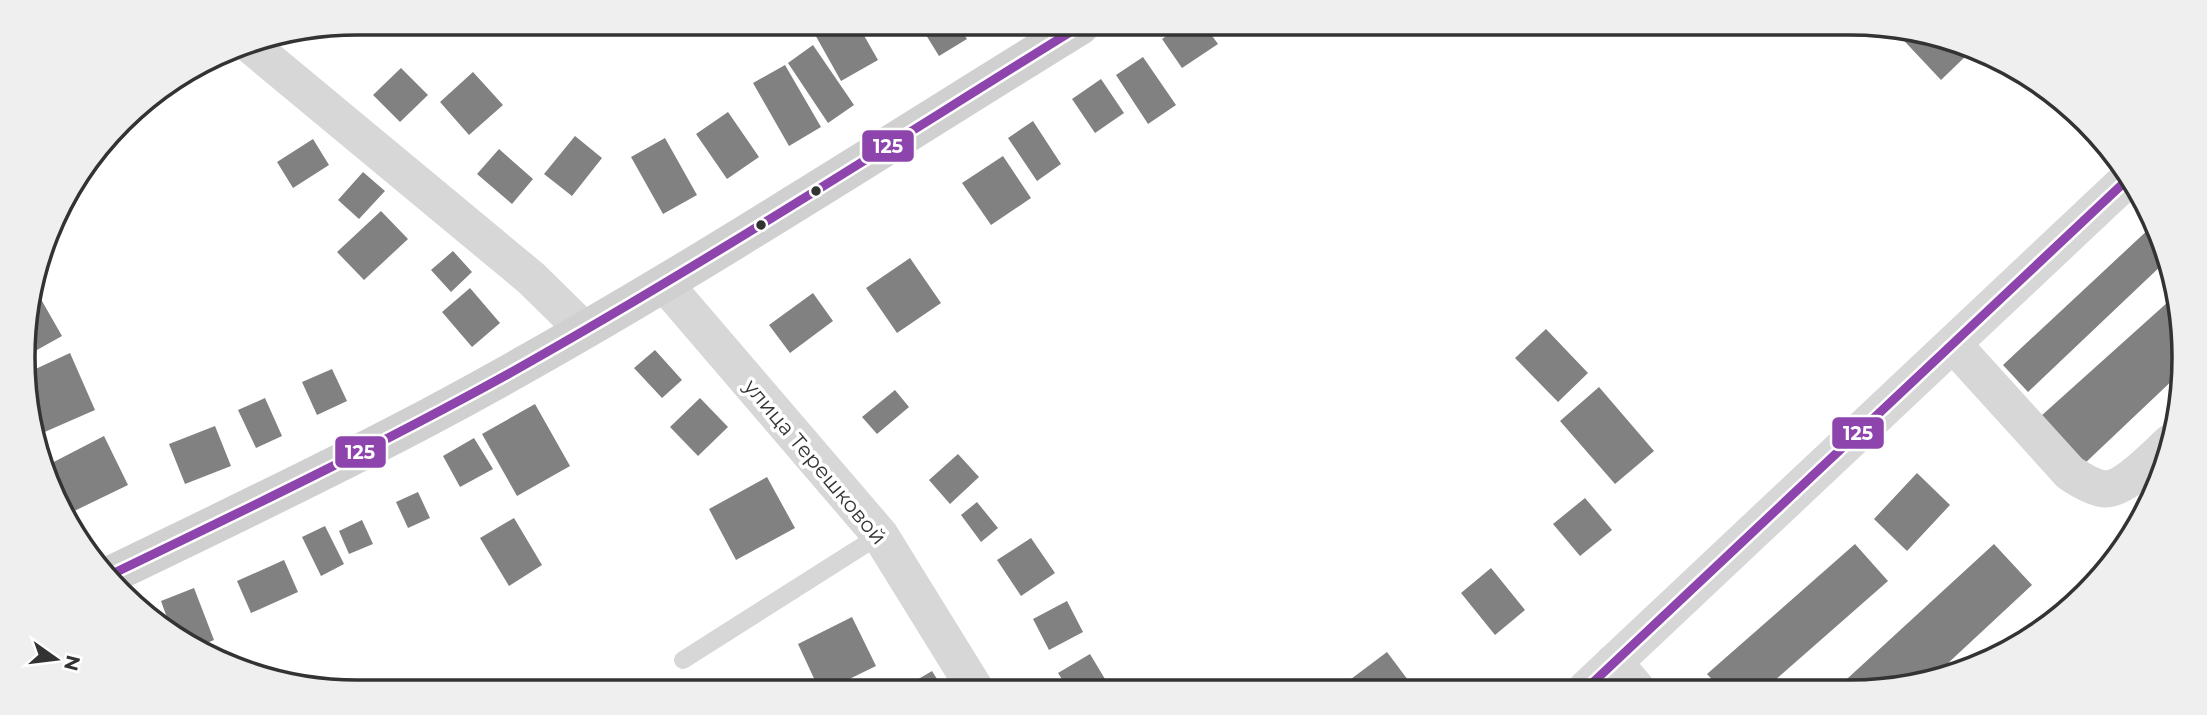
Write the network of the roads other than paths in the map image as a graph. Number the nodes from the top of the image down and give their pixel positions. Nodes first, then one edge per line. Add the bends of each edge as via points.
1 (1065, 35) edge
2 (257, 51) edge
3 (2122, 185) edge
4 (664, 283) junction
5 (584, 330) junction
6 (1953, 344) junction
7 (2157, 454) edge
8 (880, 535) junction
9 (117, 572) edge
10 (683, 660) dead end
11 (1614, 662) junction
12 (970, 680) edge
13 (1595, 680) edge
14 (1629, 680) edge

1 - 4 main road
2 - 5 street via 531,278
3 - 6 street
4 - 5 main road
4 - 8 street, улица Терешковой
5 - 9 main road via 427,418
6 - 7 street via 2070,473 2086,482 2105,489 2123,483
6 - 11 street
8 - 10 lane
8 - 12 street, улица Терешковой
11 - 13 street
11 - 14 street

